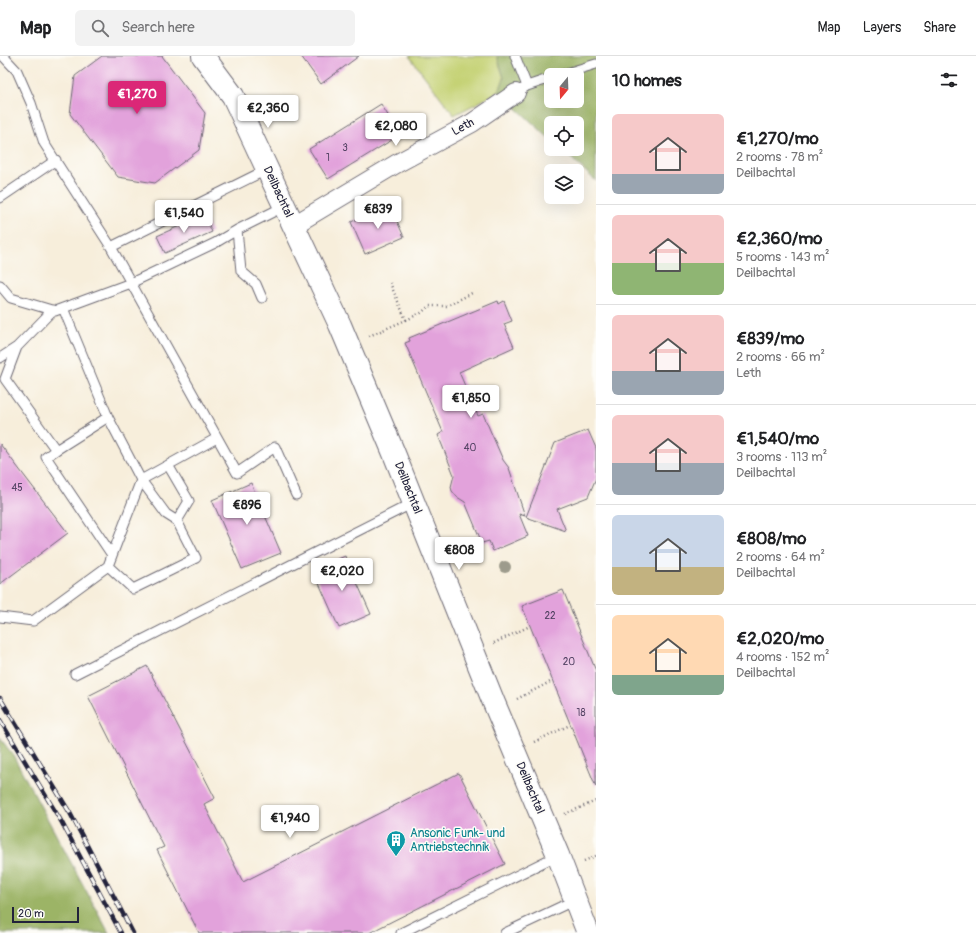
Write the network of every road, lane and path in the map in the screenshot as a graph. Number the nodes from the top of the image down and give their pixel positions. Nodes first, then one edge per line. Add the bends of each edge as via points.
1 (3, 56) edge
2 (203, 56) edge
3 (515, 56) edge
4 (596, 64) edge
5 (583, 68) edge
6 (544, 81) edge
7 (521, 90) junction
8 (56, 160) junction
9 (268, 169) junction
10 (0, 198) edge
11 (289, 216) junction
12 (237, 230) junction
13 (111, 247) junction
14 (131, 283) junction
15 (390, 283) dead end
16 (0, 285) edge
17 (474, 292) dead end
18 (262, 298) dead end
19 (63, 308) junction
20 (53, 310) junction
21 (406, 320) junction
22 (348, 344) junction
23 (17, 347) junction
24 (0, 358) edge
25 (108, 417) junction
26 (217, 438) junction
27 (56, 450) junction
28 (168, 465) junction
29 (141, 480) junction
30 (296, 496) dead end
31 (413, 503) junction
32 (177, 521) junction
33 (112, 555) junction
34 (108, 566) junction
35 (0, 617) edge
36 (530, 626) dead end
37 (474, 653) junction
38 (75, 674) dead end
39 (552, 681) dead end
40 (496, 709) junction
41 (570, 725) dead end
42 (515, 752) junction
43 (596, 801) edge
44 (545, 823) junction
45 (558, 855) junction
46 (575, 900) junction
47 (401, 933) edge
48 (505, 933) edge
49 (588, 933) edge

1 - 8 lane via 17,72 31,103 44,143
2 - 9 street, Deilbachtal via 233,96
3 - 7 lane
4 - 5 lane
6 - 7 lane, Leth
7 - 11 street, Leth via 472,123 396,164
8 - 10 lane
8 - 13 lane
9 - 11 street, Deilbachtal
9 - 13 lane
11 - 12 lane
11 - 22 street, Deilbachtal
12 - 14 lane via 215,244
12 - 18 lane via 241,271 256,284
13 - 14 lane
14 - 19 lane
14 - 26 lane
15 - 21 path
16 - 20 lane via 11,298
17 - 21 path via 447,306 429,306
19 - 20 lane
19 - 25 lane
20 - 23 lane
21 - 22 path
22 - 31 street, Deilbachtal
23 - 24 lane
23 - 27 lane via 5,380
25 - 27 lane
25 - 29 lane
26 - 28 lane
26 - 30 lane via 237,473 275,447
27 - 33 lane via 46,457
28 - 29 lane
28 - 32 lane via 189,501
29 - 32 lane via 166,514
29 - 33 lane
31 - 37 street, Deilbachtal
31 - 38 lane
32 - 34 lane via 196,558 133,589
33 - 34 lane
34 - 35 lane via 33,621
36 - 37 path
37 - 40 street, Deilbachtal
39 - 40 path
40 - 42 street, Deilbachtal
41 - 42 path
42 - 44 street, Deilbachtal
43 - 44 path
44 - 45 street, Deilbachtal
45 - 46 street, Deilbachtal
45 - 47 lane
46 - 48 lane
46 - 49 street, Deilbachtal

